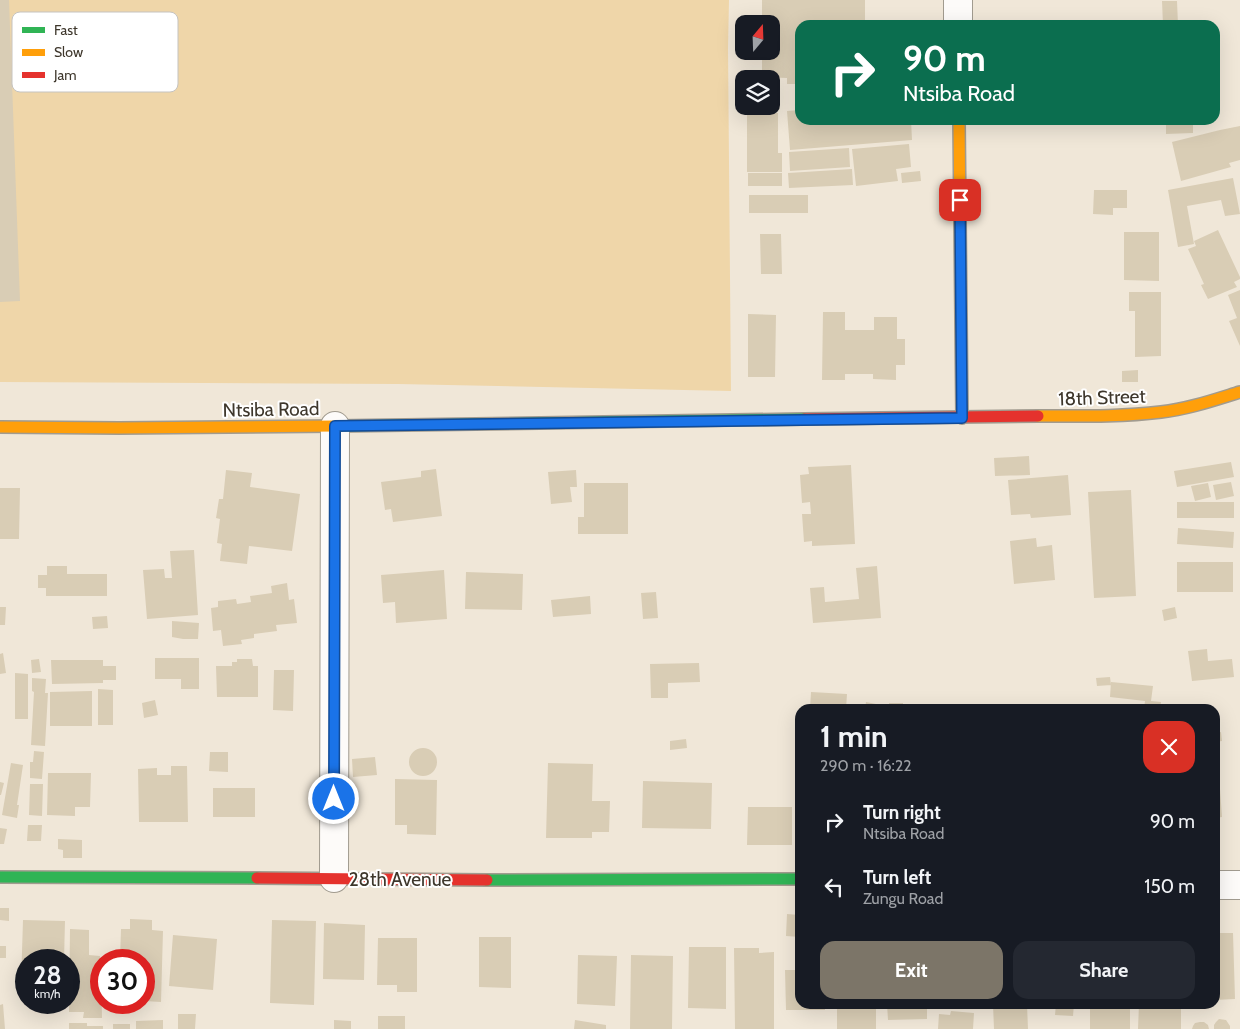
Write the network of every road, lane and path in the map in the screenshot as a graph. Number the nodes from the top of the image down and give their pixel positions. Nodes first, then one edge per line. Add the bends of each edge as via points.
1 (958, 0) edge
2 (958, 20) edge
3 (959, 125) edge
4 (1240, 392) edge
5 (962, 418) junction
6 (335, 426) junction
7 (0, 427) edge
8 (0, 877) edge
9 (334, 878) junction
10 (795, 880) edge
11 (1220, 885) edge
12 (1240, 885) edge

1 - 2 street
3 - 5 street
4 - 5 street, 18th Street via 1162,412
5 - 6 street, Ntsiba Road
6 - 7 street, Ntsiba Road
6 - 9 street
8 - 9 street, 28th Avenue
9 - 10 street, 28th Avenue
11 - 12 street

